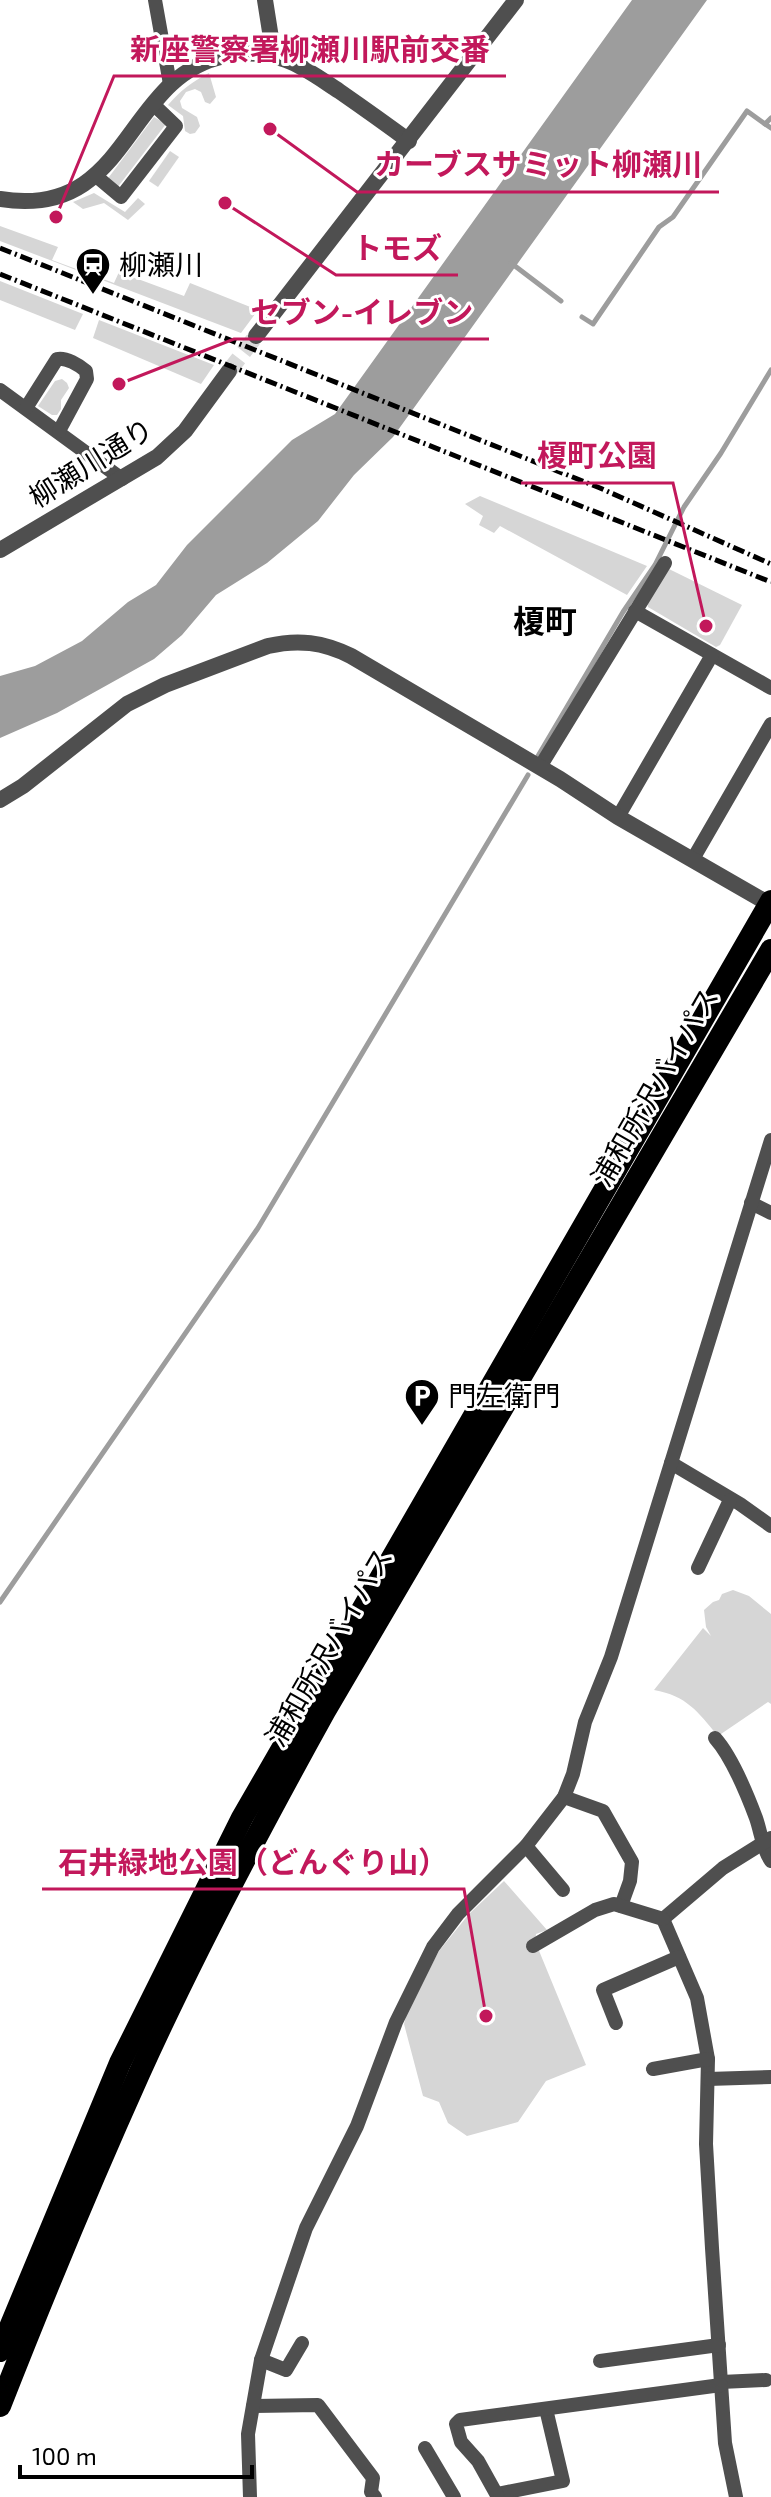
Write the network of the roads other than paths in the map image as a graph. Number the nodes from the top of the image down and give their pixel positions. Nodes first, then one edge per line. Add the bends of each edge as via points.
1 (155, 0) edge
2 (265, 0) edge
3 (516, 0) edge
4 (274, 57) junction
5 (170, 84) junction
6 (153, 104) junction
7 (409, 141) junction
8 (96, 176) junction
9 (0, 199) edge
10 (256, 336) tunnel mouth
11 (229, 371) tunnel mouth
12 (0, 390) edge
13 (26, 408) junction
14 (59, 431) junction
15 (122, 479) junction
16 (0, 550) edge
17 (665, 563) dead end
18 (635, 611) junction
19 (712, 655) junction
20 (771, 688) edge
21 (771, 724) edge
22 (540, 767) junction
23 (0, 800) edge
24 (618, 817) junction
25 (693, 859) junction
26 (770, 903) edge
27 (771, 950) edge
28 (771, 1140) edge
29 (751, 1203) junction
30 (771, 1213) edge
31 (671, 1463) junction
32 (730, 1500) junction
33 (771, 1526) edge
34 (698, 1568) dead end
35 (715, 1738) dead end
36 (564, 1797) junction
37 (767, 1840) edge
38 (526, 1846) junction
39 (771, 1861) edge
40 (563, 1890) dead end
41 (621, 1906) junction
42 (663, 1919) junction
43 (533, 1946) dead end
44 (679, 1957) junction
45 (616, 2023) dead end
46 (708, 2059) junction
47 (653, 2069) dead end
48 (771, 2077) edge
49 (708, 2079) junction
50 (302, 2343) dead end
51 (719, 2345) junction
52 (0, 2351) edge
53 (261, 2360) junction
54 (600, 2361) dead end
55 (766, 2380) dead end
56 (721, 2383) junction
57 (0, 2406) edge
58 (253, 2406) junction
59 (546, 2409) junction
60 (425, 2448) dead end
61 (497, 2496) edge
62 (250, 2497) edge
63 (375, 2497) edge
64 (454, 2497) edge
65 (736, 2497) edge

1 - 5 street
2 - 4 street
3 - 7 street
4 - 5 street via 217,58
4 - 7 street via 312,73
5 - 6 street
6 - 8 street
6 - 8 street via 176,126 121,197
7 - 10 street
8 - 9 street via 50,198
11 - 15 street, 柳瀬川通り via 176,440
12 - 13 street
13 - 14 street
13 - 14 street via 57,359 82,368 87,379
14 - 15 street
15 - 16 street, 柳瀬川通り
17 - 18 street
18 - 19 street
18 - 22 street
19 - 20 street
19 - 24 street
21 - 25 street
22 - 23 street via 351,656 319,643 289,642 254,650 143,694
22 - 24 street
24 - 25 street
25 - 26 street
26 - 52 highway, 浦和所沢バイパス via 242,1818 120,2063
27 - 57 highway, 浦和所沢バイパス via 255,1838 140,2073
28 - 29 street
29 - 30 street
29 - 31 street
31 - 32 street
31 - 36 street
32 - 33 street
32 - 34 street
35 - 37 street
36 - 38 street
36 - 41 street via 603,1811 632,1862
37 - 39 street
37 - 42 street via 723,1868
38 - 40 street
38 - 53 street via 433,1947 396,2022 357,2126 306,2228
41 - 42 street
41 - 43 street via 595,1910
42 - 44 street
44 - 45 street via 603,1990
44 - 46 street via 699,2005
46 - 47 street
46 - 49 street
48 - 49 street
49 - 51 street via 706,2144
50 - 53 street via 286,2370
51 - 54 street
51 - 56 street
53 - 58 street
55 - 56 street
56 - 59 street
56 - 65 street
58 - 62 street via 248,2434
58 - 63 street via 318,2405 373,2478
59 - 61 street via 563,2481
59 - 61 street via 456,2424 461,2442
60 - 64 street

